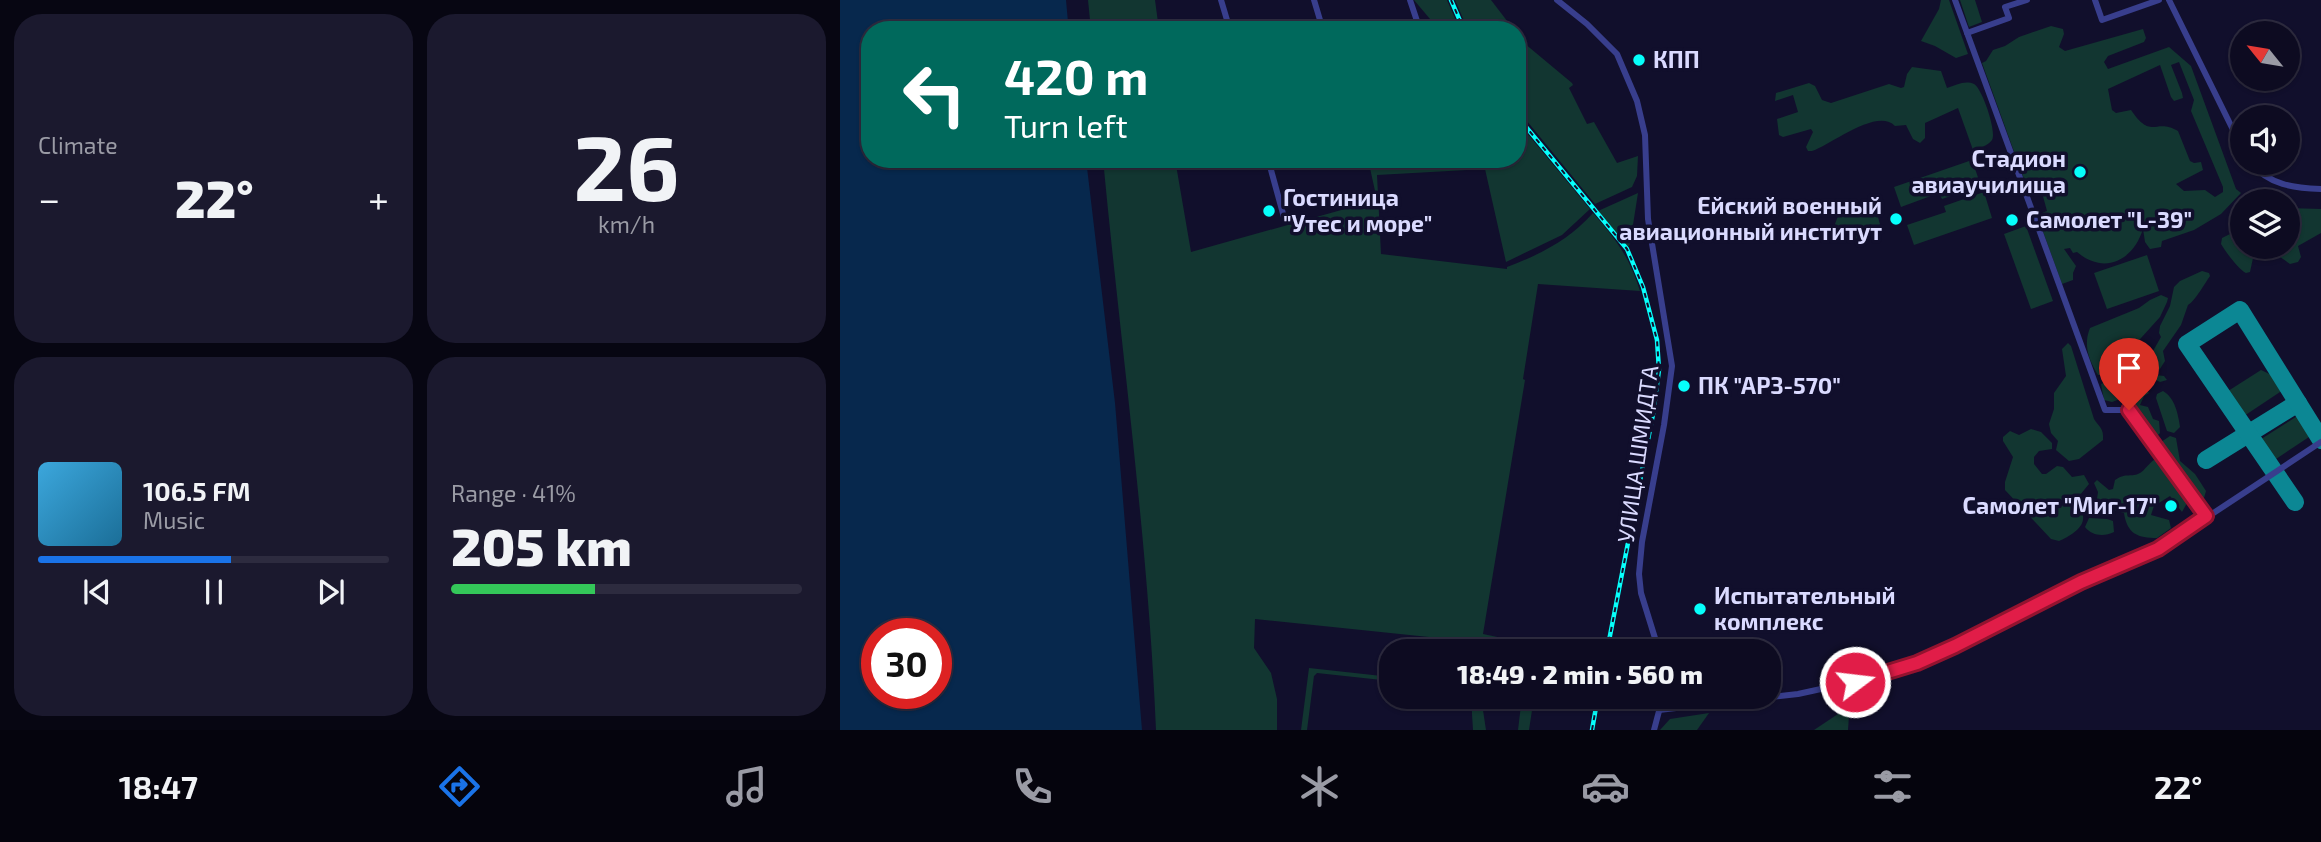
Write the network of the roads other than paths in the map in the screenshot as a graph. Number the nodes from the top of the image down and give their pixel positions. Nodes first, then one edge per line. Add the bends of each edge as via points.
1 (1221, 0) edge
2 (1314, 0) edge
3 (1410, 0) edge
4 (1557, 0) edge
5 (1955, 0) edge
6 (2027, 0) edge
7 (2095, 0) edge
8 (2159, 0) edge
9 (2169, 0) edge
10 (1227, 21) edge
11 (1320, 21) edge
12 (1417, 21) edge
13 (1967, 33) junction
14 (2230, 124) edge
15 (1270, 168) edge
16 (2264, 175) edge
17 (2321, 189) edge
18 (1285, 221) dead end
19 (2321, 442) edge
20 (2206, 516) junction
21 (1655, 639) edge
22 (1659, 710) joint
23 (1654, 730) edge

1 - 10 street
2 - 11 street
3 - 12 street
4 - 21 street, УЛИЦА ШМИДТА via 1617,54 1637,101 1645,135 1647,219 1672,366 1639,574
5 - 13 street
6 - 13 street via 2005,8 2009,18
7 - 8 street via 2102,20
9 - 14 street
13 - 20 street via 2105,410 2129,410
15 - 18 street
16 - 17 street via 2280,184
19 - 20 street
20 - 22 street via 2158,549 1907,667 1798,694
22 - 23 street

